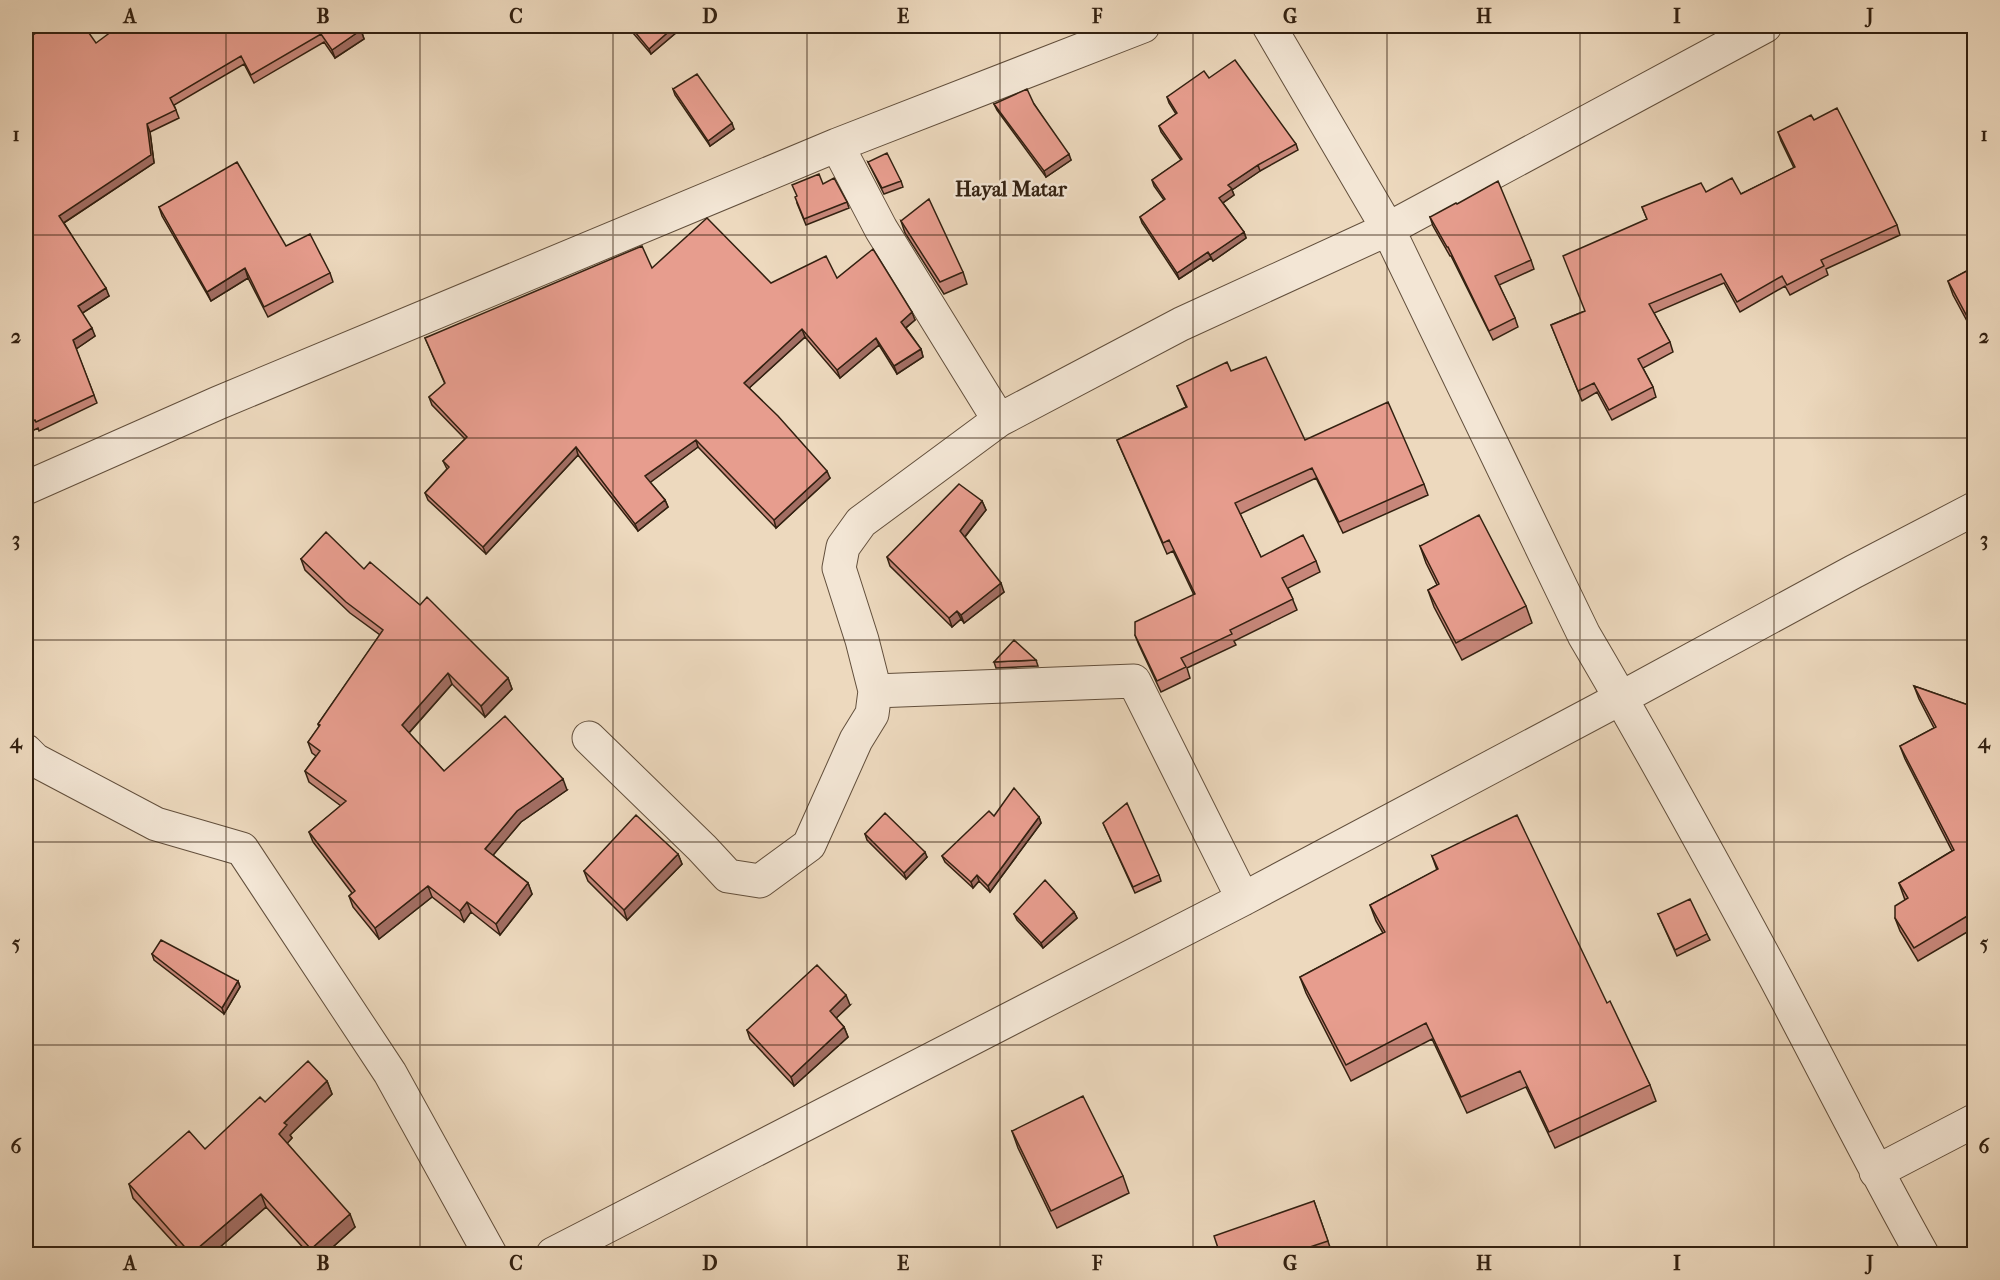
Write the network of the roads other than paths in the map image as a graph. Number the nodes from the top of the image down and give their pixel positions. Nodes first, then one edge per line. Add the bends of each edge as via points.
1 (1143, 26) edge
2 (1269, 26) edge
3 (1765, 26) edge
4 (837, 145) junction
5 (1388, 229) junction
6 (999, 420) junction
7 (26, 488) edge
8 (1974, 509) edge
9 (875, 691) junction
10 (1621, 698) junction
11 (589, 738) dead end
12 (26, 751) edge
13 (1243, 899) junction
14 (1974, 1120) edge
15 (1876, 1172) junction
16 (490, 1254) edge
17 (553, 1254) edge
18 (1922, 1254) edge

1 - 4 street
2 - 5 street
3 - 5 street
4 - 6 street via 881,230
4 - 7 street via 218,403
5 - 6 street via 1181,324
5 - 10 street via 1584,635
6 - 9 street via 861,522 843,547 839,568
8 - 10 street
9 - 11 street via 872,714 856,740 809,845 760,881 728,876
9 - 13 street via 1134,681
10 - 13 street
10 - 15 street
12 - 16 street via 35,760 156,824 242,849 390,1073
13 - 17 street
14 - 15 street
15 - 18 street

